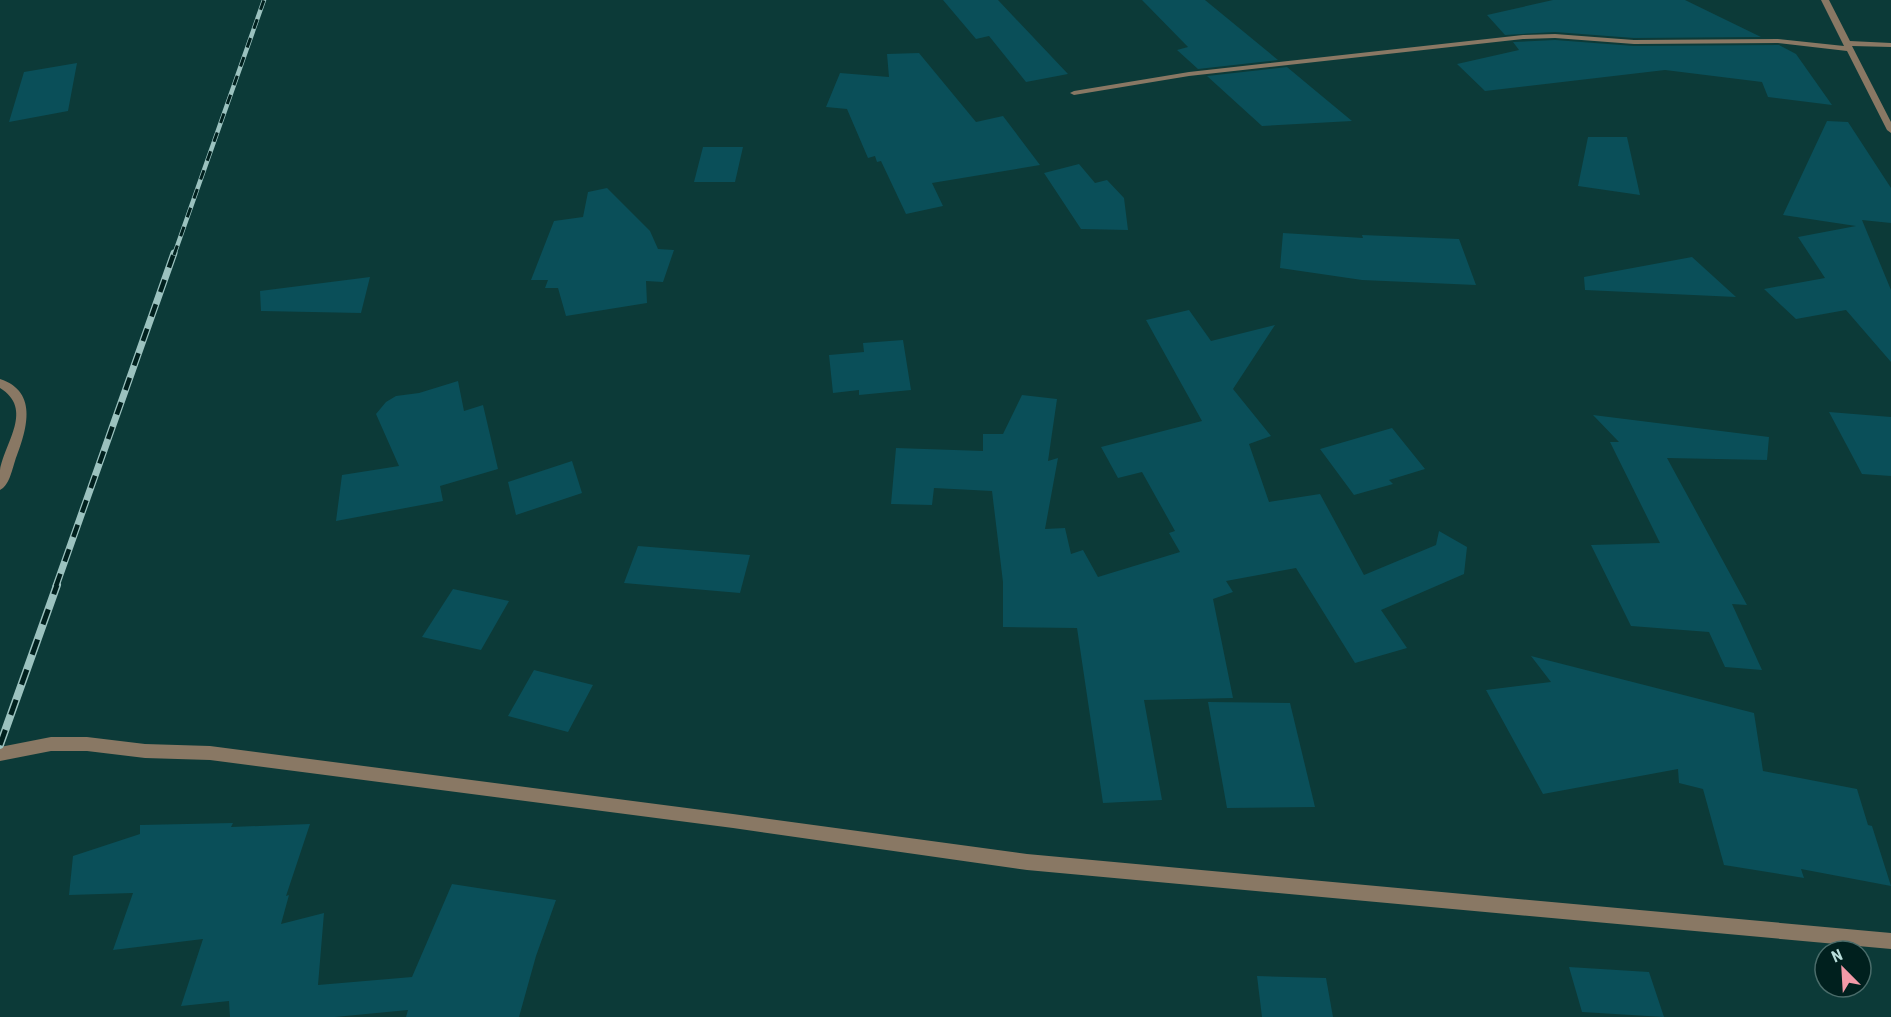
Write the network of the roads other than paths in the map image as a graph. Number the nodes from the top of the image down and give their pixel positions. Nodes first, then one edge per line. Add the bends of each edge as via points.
1 (1825, 0) edge
2 (1891, 45) edge
3 (1848, 46) junction
4 (1074, 93) dead end
5 (1891, 130) edge
6 (0, 383) edge
7 (0, 485) edge
8 (0, 754) edge
9 (1891, 941) edge

1 - 3 street
2 - 3 street
3 - 4 street via 1778,41 1634,42 1524,37 1189,74
3 - 5 street
6 - 7 street via 13,391 21,403 20,425
8 - 9 street via 51,744 210,753 1027,862

